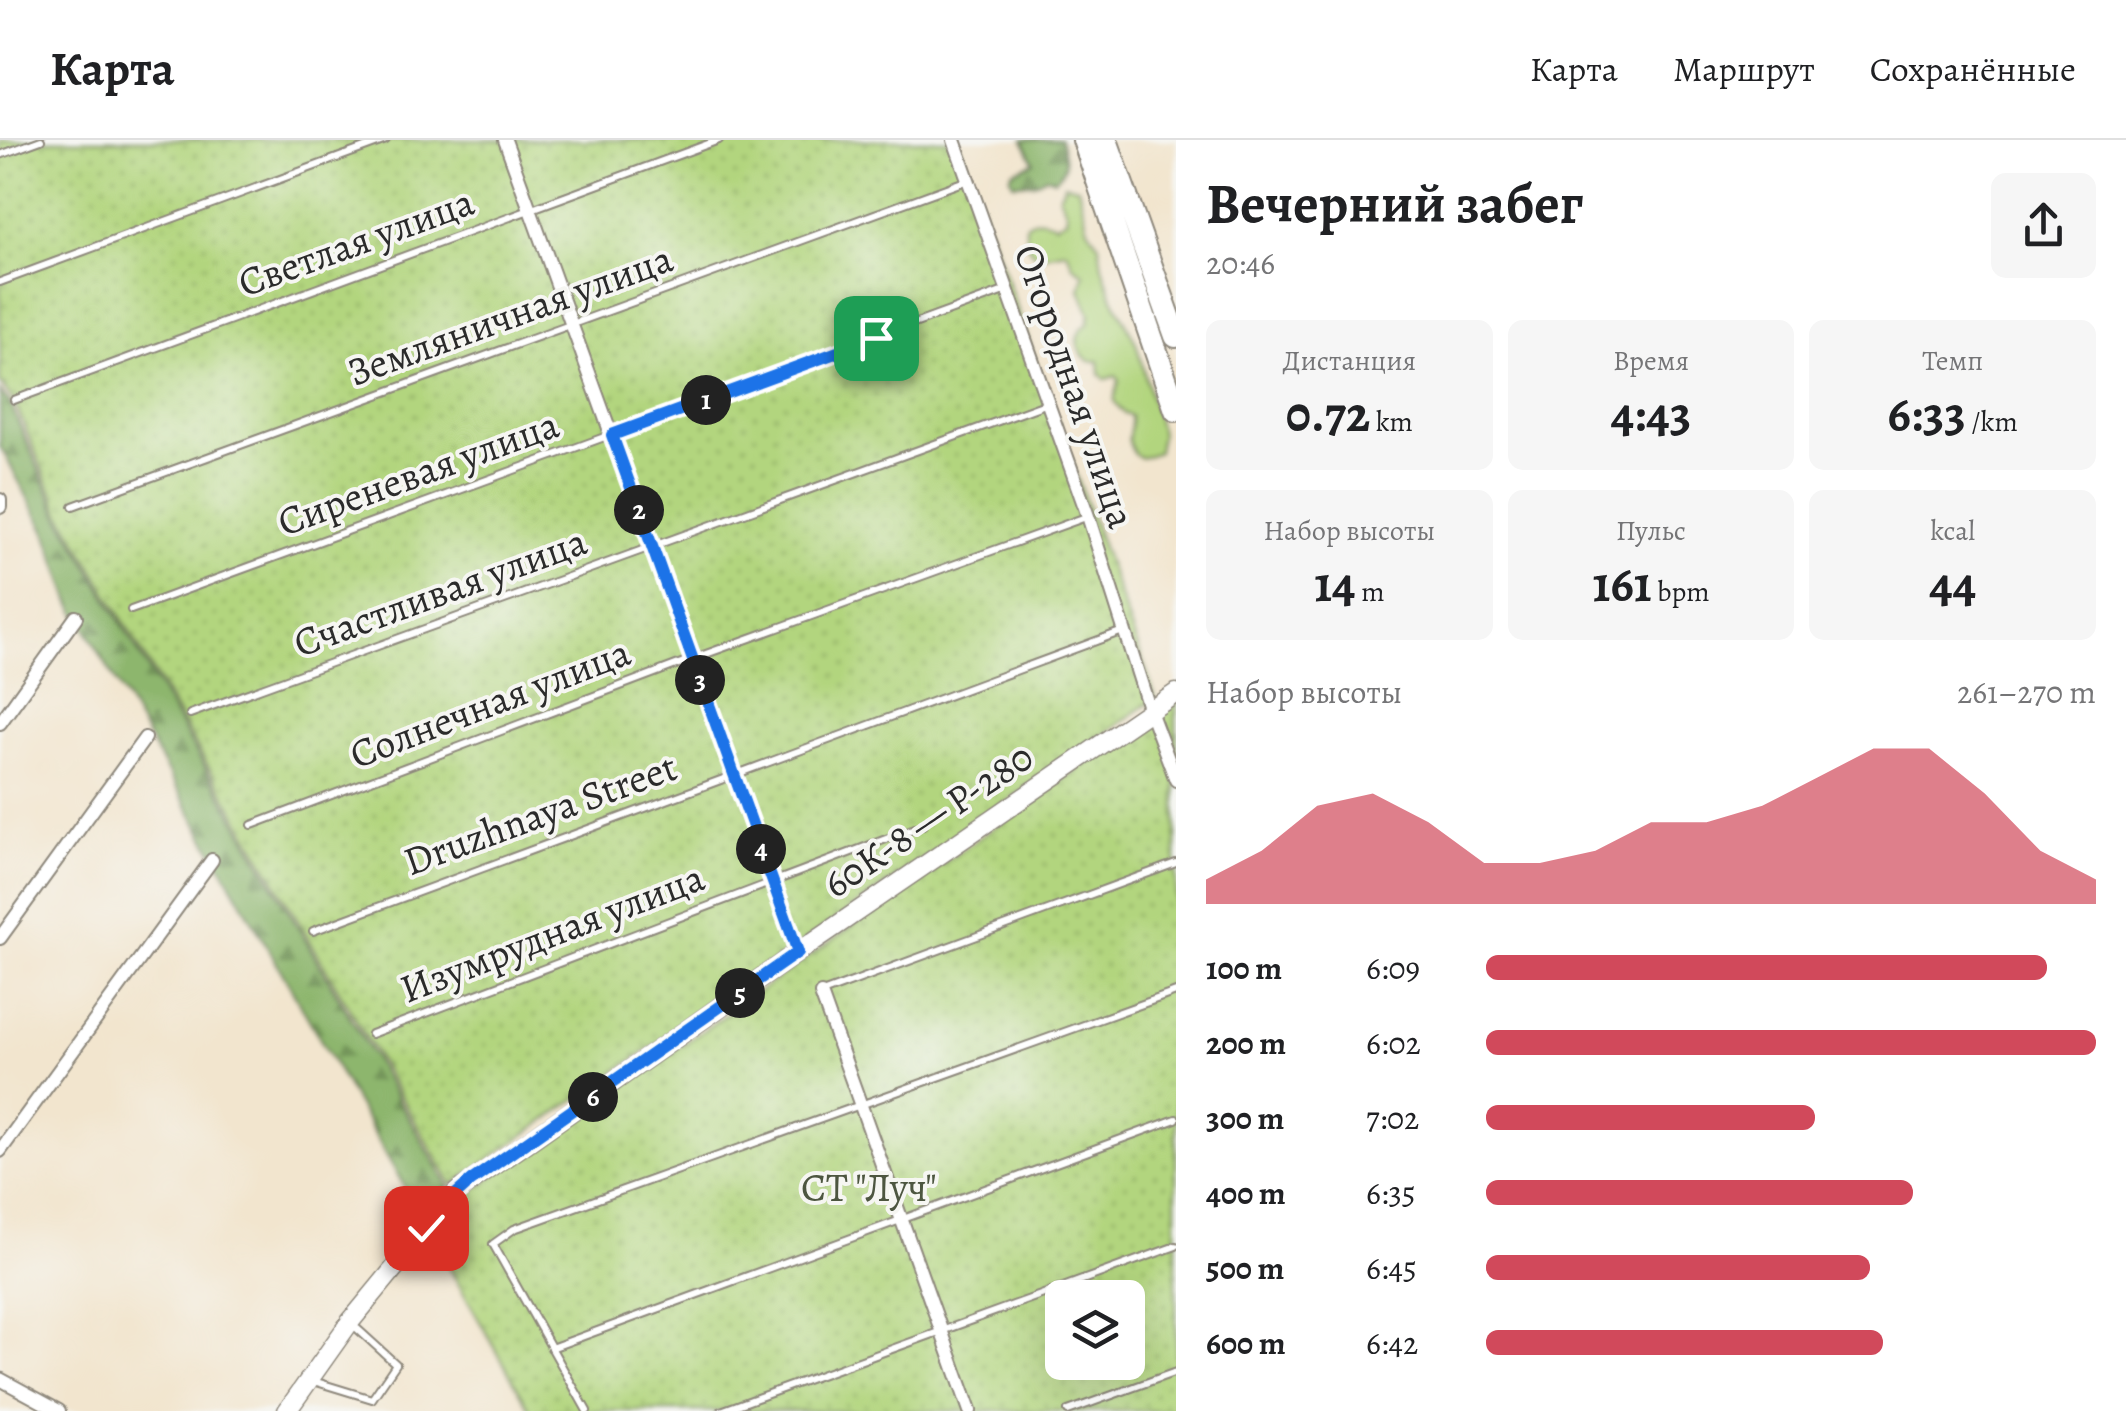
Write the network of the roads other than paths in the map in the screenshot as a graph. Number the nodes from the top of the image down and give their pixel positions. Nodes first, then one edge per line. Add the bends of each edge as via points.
1 (41, 140) edge
2 (386, 140) edge
3 (505, 140) edge
4 (719, 140) edge
5 (954, 140) edge
6 (1084, 140) edge
7 (1106, 140) edge
8 (0, 156) edge
9 (968, 180) junction
10 (530, 210) junction
11 (0, 282) edge
12 (1008, 290) junction
13 (572, 324) junction
14 (1176, 336) edge
15 (14, 400) dead end
16 (1048, 403) junction
17 (1176, 410) edge
18 (612, 435) junction
19 (73, 506) dead end
20 (1088, 516) junction
21 (652, 547) junction
22 (132, 610) dead end
23 (76, 617) dead end
24 (1126, 630) junction
25 (692, 660) junction
26 (1176, 693) edge
27 (1150, 712) junction
28 (190, 714) dead end
29 (0, 722) edge
30 (145, 738) dead end
31 (734, 774) junction
32 (1176, 780) edge
33 (923, 824) dead end
34 (252, 825) dead end
35 (212, 860) dead end
36 (1176, 863) edge
37 (772, 882) junction
38 (312, 930) dead end
39 (0, 938) edge
40 (798, 952) junction
41 (1176, 992) edge
42 (821, 994) joint
43 (371, 1034) dead end
44 (862, 1105) junction
45 (1176, 1119) edge
46 (0, 1150) edge
47 (902, 1219) junction
48 (1176, 1246) edge
49 (350, 1322) junction
50 (941, 1331) junction
51 (552, 1348) junction
52 (1176, 1372) edge
53 (0, 1379) edge
54 (309, 1380) junction
55 (59, 1411) edge
56 (287, 1411) edge
57 (587, 1411) edge
58 (721, 1411) edge
59 (970, 1411) edge
60 (1068, 1411) edge

1 - 8 lane
2 - 11 lane
3 - 10 street
4 - 10 lane, Светлая улица
5 - 9 street, Огородная улица
6 - 17 highway
7 - 14 highway
9 - 12 street, Огородная улица
9 - 13 lane, Земляничная улица
10 - 13 street
10 - 15 lane, Светлая улица
12 - 16 street, Огородная улица
12 - 18 lane, Сиреневая улица
13 - 18 street
13 - 19 lane, Земляничная улица
16 - 20 street, Огородная улица
16 - 21 lane, Счастливая улица
18 - 21 street
18 - 22 lane, Сиреневая улица
20 - 24 street, Огородная улица
20 - 25 lane, Солнечная улица
21 - 25 street
21 - 28 lane, Счастливая улица
23 - 29 street
24 - 27 street, Огородная улица
24 - 31 lane, Druzhnaya Street
25 - 31 street
25 - 34 lane, Солнечная улица
26 - 27 street, 60К-8 — Р-280
27 - 32 street, Огородная улица
27 - 40 street, 60К-8 — Р-280
30 - 39 street
31 - 37 street
31 - 38 lane, Druzhnaya Street
33 - 37 lane, Изумрудная улица
35 - 46 street
36 - 42 lane
37 - 40 street
37 - 43 lane, Изумрудная улица
40 - 49 street, 60К-8 — Р-280 via 457,1192
41 - 44 lane
42 - 44 street
44 - 47 street
44 - 51 lane via 514,1229 493,1244
45 - 47 lane
47 - 50 street
47 - 51 lane
48 - 50 lane
49 - 54 street, 60К-8 — Р-280
49 - 54 lane via 396,1364 372,1400
50 - 58 lane
50 - 59 street
51 - 57 lane
52 - 60 lane
53 - 55 street
54 - 56 street, 60К-8 — Р-280

